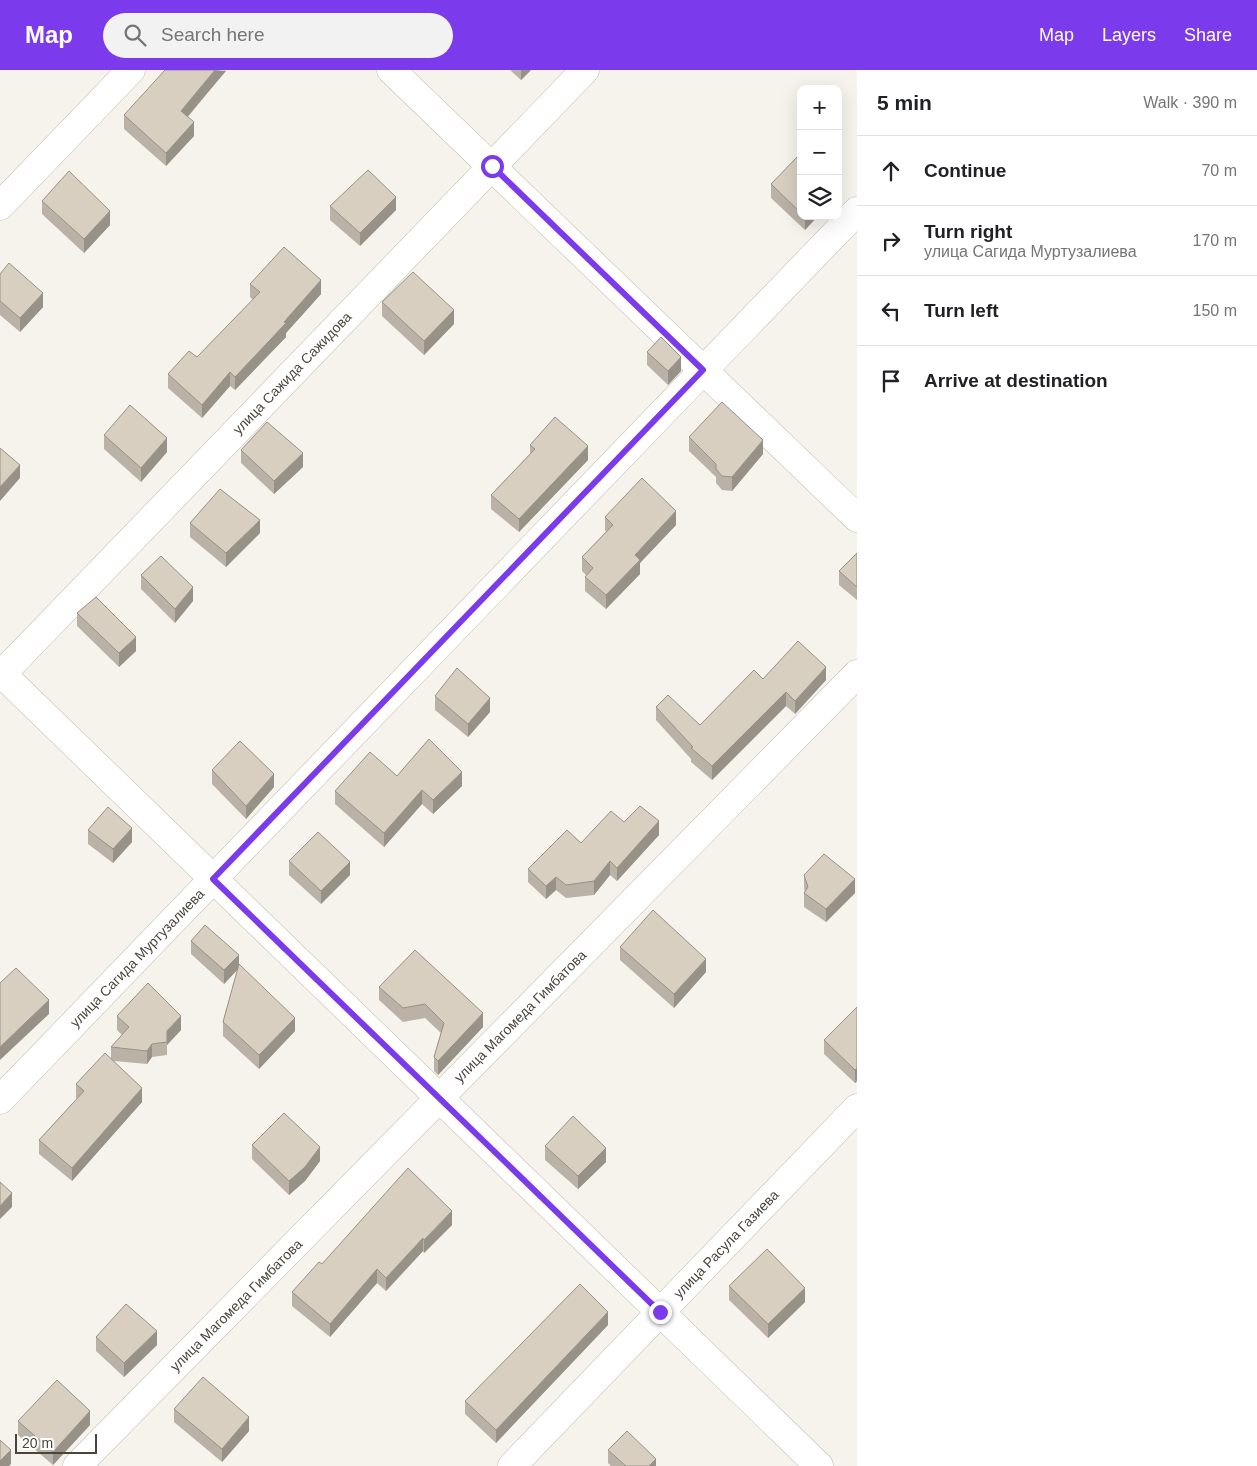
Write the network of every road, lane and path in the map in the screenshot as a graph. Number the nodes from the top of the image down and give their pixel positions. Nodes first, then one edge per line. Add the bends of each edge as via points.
1 (131, 70) edge
2 (391, 70) edge
3 (585, 70) edge
4 (492, 166) junction
5 (0, 206) edge
6 (857, 211) edge
7 (703, 370) junction
8 (857, 518) edge
9 (1, 674) edge
10 (857, 674) edge
11 (213, 879) junction
12 (439, 1098) junction
13 (0, 1100) edge
14 (857, 1108) edge
15 (660, 1312) junction
16 (77, 1466) edge
17 (512, 1466) edge
18 (818, 1466) edge

1 - 5 street
2 - 4 street
3 - 4 street, улица Сажида Сажидова
4 - 7 street
4 - 9 street, улица Сажида Сажидова
6 - 7 street, улица Сагида Муртузалиева
7 - 8 street
7 - 11 street, улица Сагида Муртузалиева
9 - 11 street
10 - 12 street, улица Магомеда Гимбатова
11 - 12 street
11 - 13 street, улица Сагида Муртузалиева
12 - 15 street
12 - 16 street, улица Магомеда Гимбатова
14 - 15 street, улица Расула Газиева
15 - 17 street, улица Расула Газиева
15 - 18 street

